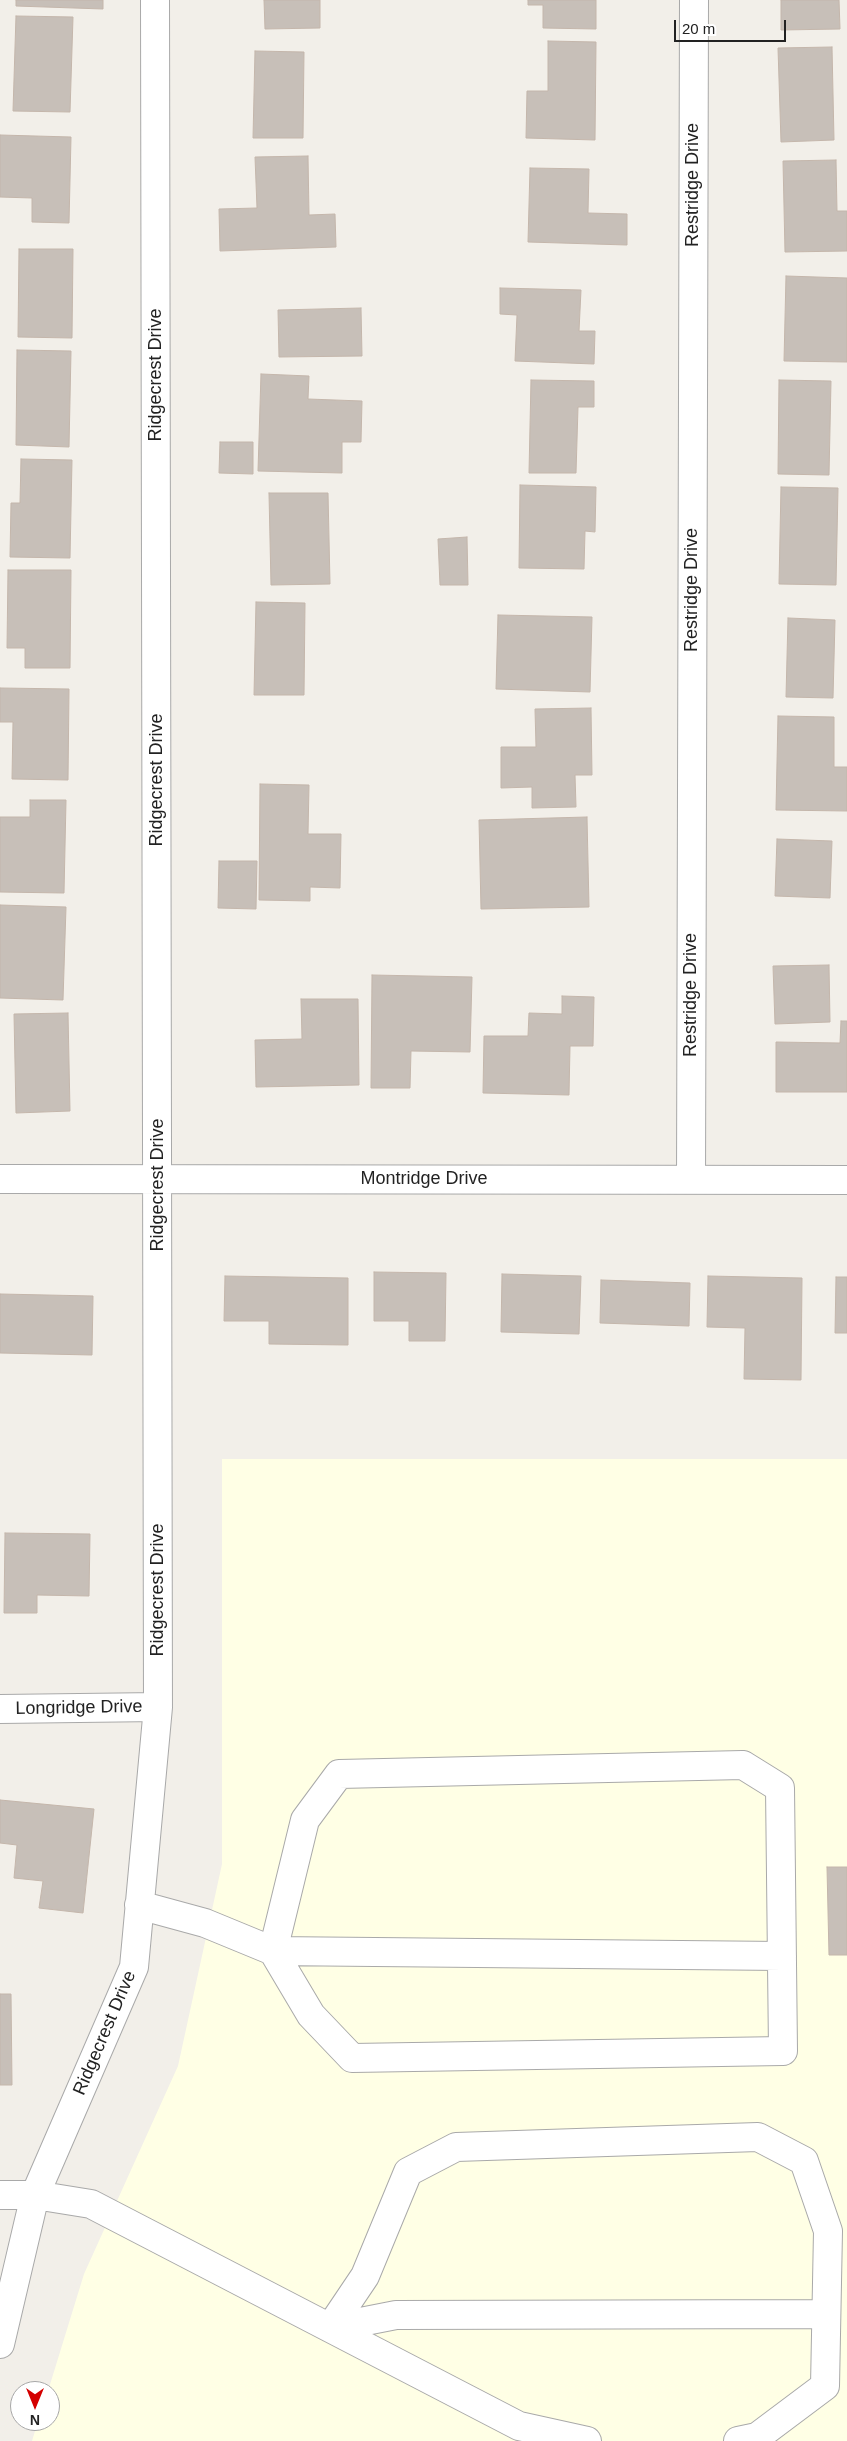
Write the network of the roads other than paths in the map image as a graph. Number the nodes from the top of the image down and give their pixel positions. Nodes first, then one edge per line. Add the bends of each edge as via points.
1 (155, 0) edge
2 (694, 0) edge
3 (0, 1179) edge
4 (158, 1179) junction
5 (691, 1179) junction
6 (847, 1180) edge
7 (158, 1707) junction
8 (0, 1709) edge
9 (139, 1905) junction
10 (274, 1951) junction
11 (782, 1956) junction
12 (0, 2195) edge
13 (35, 2195) junction
14 (826, 2314) junction
15 (330, 2328) junction
16 (0, 2344) edge
17 (587, 2441) edge
18 (738, 2441) edge

1 - 4 street, Ridgecrest Drive
2 - 5 street, Restridge Drive
3 - 4 street, Montridge Drive
4 - 5 street, Montridge Drive
4 - 7 street, Ridgecrest Drive
5 - 6 street, Montridge Drive
7 - 8 street, Longridge Drive
7 - 9 street, Ridgecrest Drive
9 - 10 street via 204,1923
9 - 13 street, Ridgecrest Drive via 134,1967
10 - 11 street
10 - 11 street via 311,2015 352,2058 783,2052
10 - 11 street via 305,1820 339,1774 743,1764 780,1788
12 - 13 street
13 - 15 street via 91,2204
13 - 16 street, Ridgecrest Drive
14 - 15 street via 396,2315
14 - 15 street via 828,2231 804,2161 758,2137 456,2147 408,2172 365,2276
14 - 18 street via 824,2386 757,2438
15 - 17 street via 519,2426

